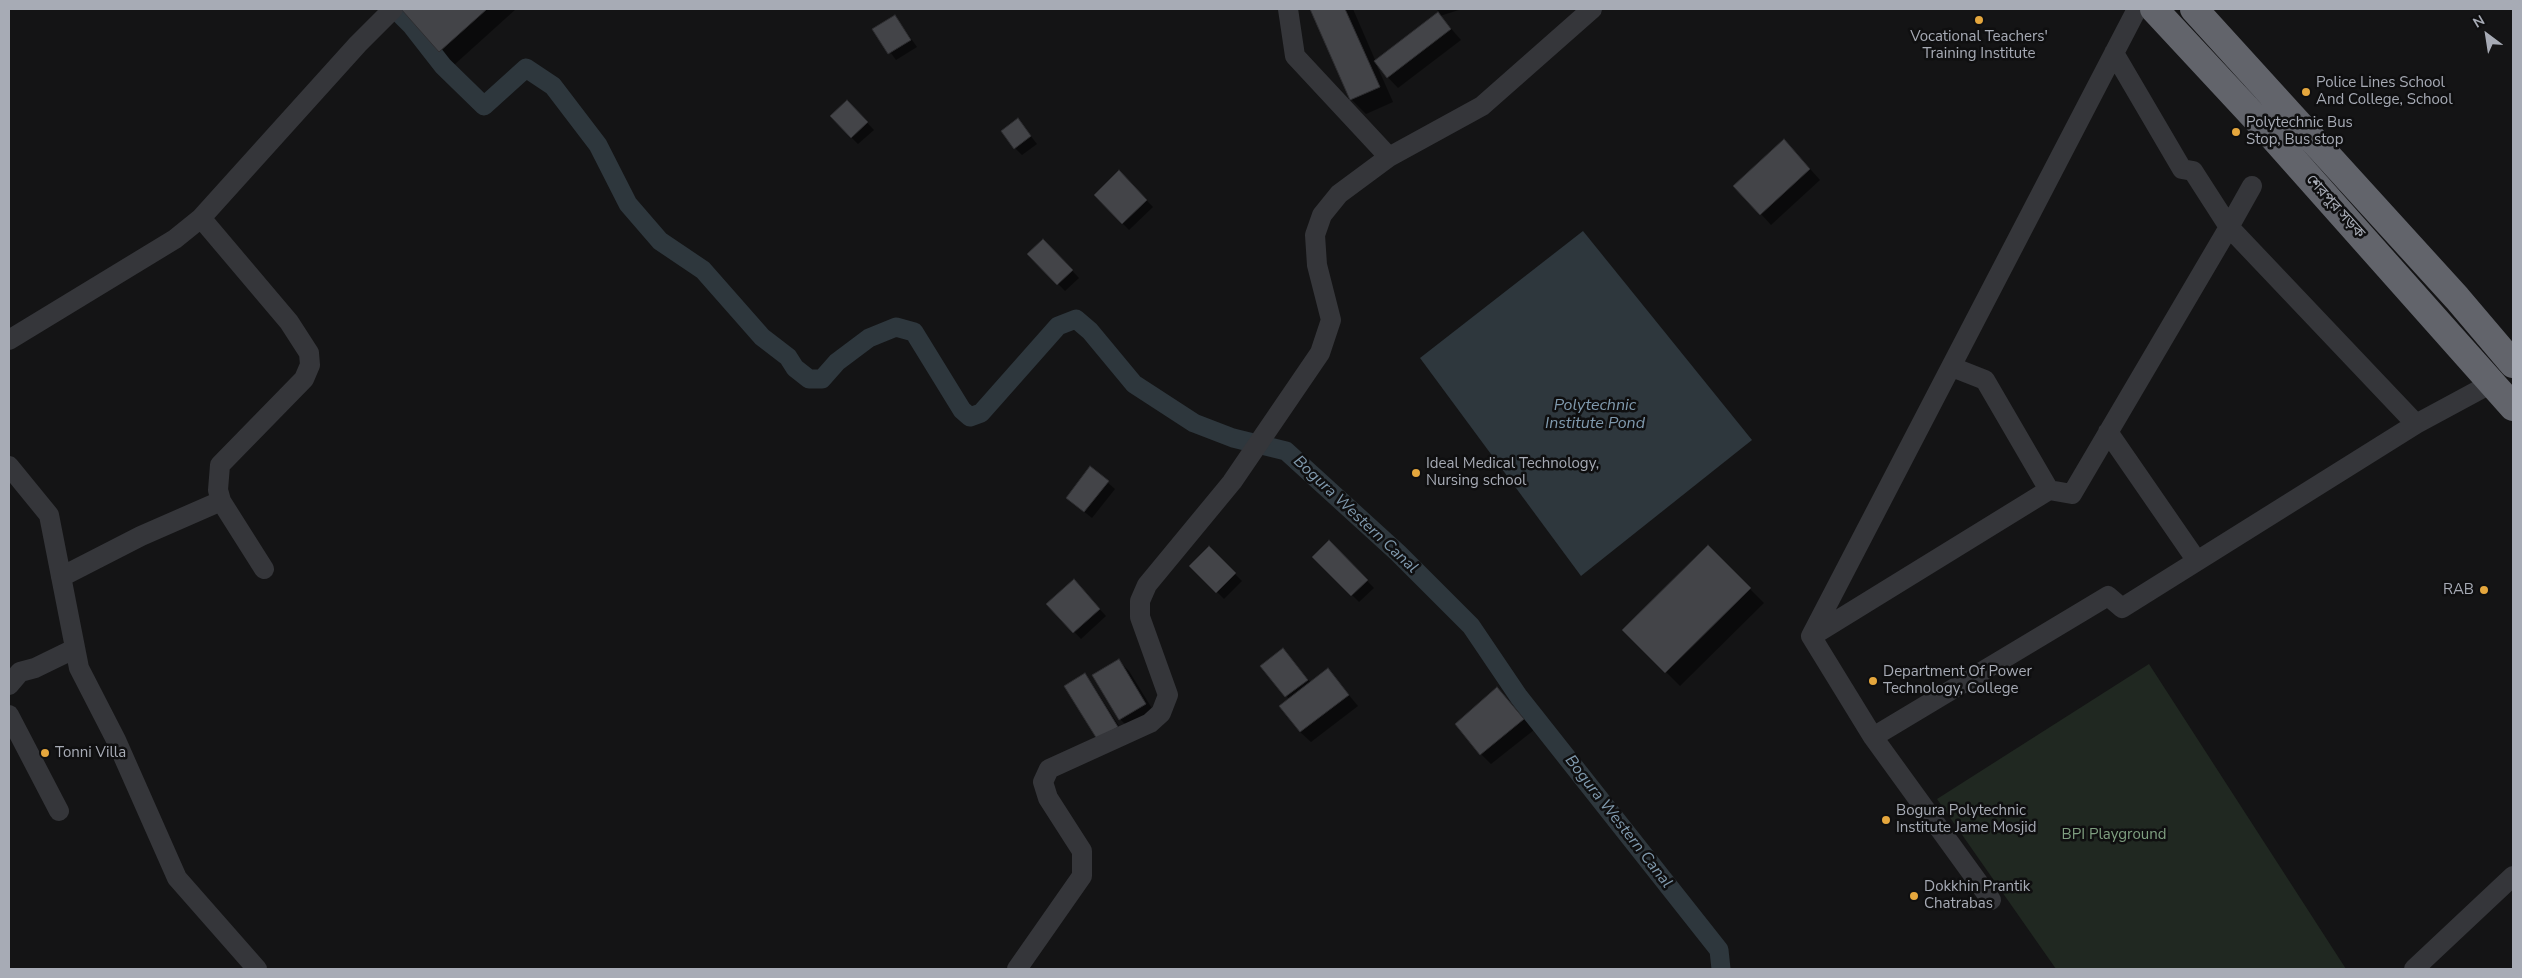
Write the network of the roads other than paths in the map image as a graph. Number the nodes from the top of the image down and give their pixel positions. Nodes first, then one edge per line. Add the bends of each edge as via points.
1 (1288, 9) edge
2 (1592, 9) edge
3 (2137, 9) edge
4 (2154, 9) edge
5 (2194, 9) edge
6 (387, 15) edge
7 (2114, 53) junction
8 (1389, 157) junction
9 (2252, 186) dead end
10 (201, 218) junction
11 (2229, 228) junction
12 (9, 340) edge
13 (2513, 364) edge
14 (1952, 368) junction
15 (2492, 383) junction
16 (2513, 408) edge
17 (2416, 424) junction
18 (2108, 432) junction
19 (9, 466) edge
20 (2049, 490) junction
21 (220, 501) junction
22 (2197, 561) junction
23 (264, 569) dead end
24 (61, 577) junction
25 (1811, 636) junction
26 (74, 649) junction
27 (13, 676) edge
28 (9, 715) edge
29 (1873, 737) junction
30 (59, 811) dead end
31 (2513, 876) edge
32 (1991, 900) dead end
33 (257, 969) edge
34 (1017, 969) edge
35 (2414, 969) edge

1 - 8 street via 1295,56
2 - 8 street via 1482,106
3 - 7 street
4 - 15 highway, শেরপুর সড়ক
5 - 13 highway, শেরপুর সড়ক
6 - 10 street
7 - 11 street via 2182,169 2193,171
7 - 14 street
8 - 34 street via 1339,194 1322,216 1315,235 1316,265 1331,320 1320,352 1232,482 1146,585 1140,601 1140,616 1168,695 1161,713 1150,722 1049,769 1043,782 1048,798 1082,851 1082,876
9 - 11 street
10 - 12 street via 175,240
10 - 21 street via 289,322 309,353 310,365 304,379 220,465
11 - 17 street
11 - 18 street
14 - 20 street via 1985,380
14 - 25 street
15 - 16 highway, শেরপুর সড়ক
15 - 17 street
17 - 22 street
18 - 20 street via 2072,494
18 - 22 street
19 - 24 street via 49,515
20 - 25 street
21 - 23 street
21 - 24 street
22 - 29 street via 2122,608 2108,596
24 - 26 street
25 - 29 street
26 - 27 street
26 - 33 street via 79,668 116,740 177,878
28 - 30 street
29 - 32 street
31 - 35 street

